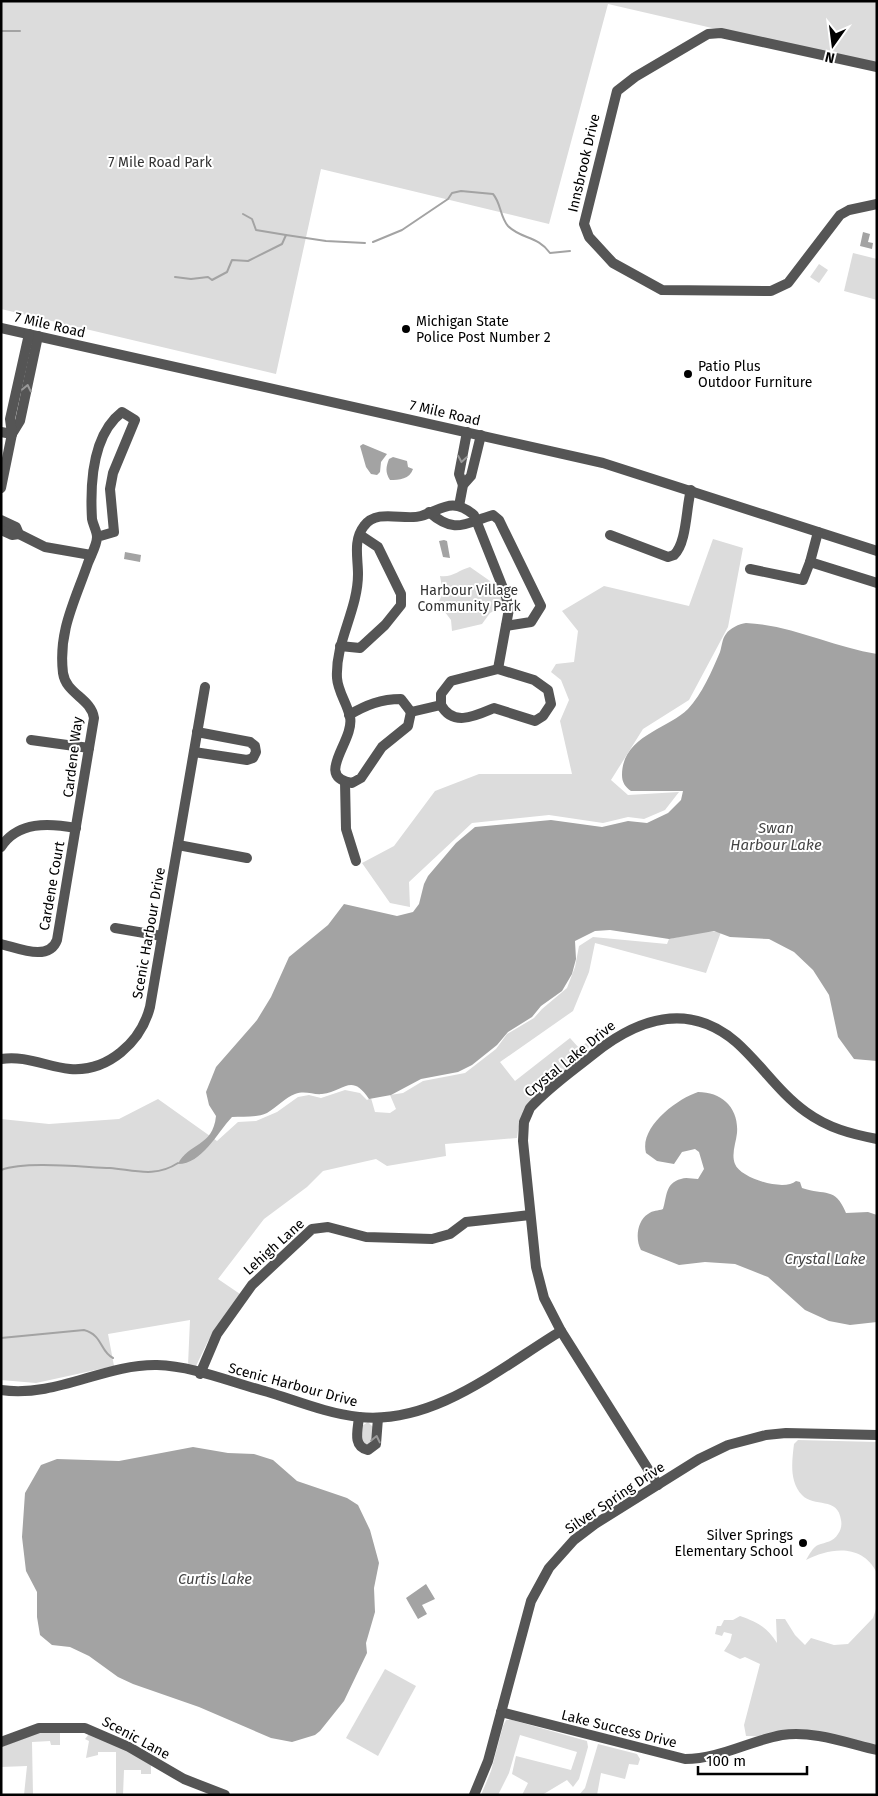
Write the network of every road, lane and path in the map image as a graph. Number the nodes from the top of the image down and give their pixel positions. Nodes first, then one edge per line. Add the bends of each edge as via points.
1 (877, 67) edge
2 (877, 204) edge
3 (1, 328) edge
4 (33, 335) junction
5 (1, 432) edge
6 (467, 432) junction
7 (12, 434) junction
8 (481, 435) junction
9 (463, 485) junction
10 (1, 488) edge
11 (691, 490) junction
12 (459, 506) junction
13 (430, 512) junction
14 (1, 520) edge
15 (477, 522) junction
16 (1, 530) edge
17 (818, 532) junction
18 (20, 534) junction
19 (360, 535) junction
20 (610, 535) dead end
21 (97, 537) junction
22 (877, 551) edge
23 (91, 555) junction
24 (810, 562) junction
25 (750, 568) dead end
26 (877, 583) edge
27 (506, 626) junction
28 (340, 646) junction
29 (498, 669) junction
30 (205, 687) dead end
31 (441, 705) junction
32 (411, 712) junction
33 (349, 715) junction
34 (197, 732) junction
35 (31, 740) dead end
36 (89, 748) junction
37 (194, 752) junction
38 (345, 782) junction
39 (76, 828) junction
40 (178, 845) junction
41 (1, 847) edge
42 (247, 858) dead end
43 (356, 861) dead end
44 (115, 928) dead end
45 (162, 936) junction
46 (1, 944) edge
47 (1, 1059) edge
48 (877, 1139) edge
49 (530, 1215) junction
50 (561, 1331) junction
51 (200, 1374) junction
52 (1, 1390) edge
53 (359, 1417) junction
54 (378, 1418) junction
55 (877, 1435) edge
56 (658, 1485) junction
57 (500, 1712) junction
58 (1, 1742) edge
59 (877, 1750) edge
60 (225, 1795) edge
61 (474, 1795) edge

1 - 2 street, Innsbrook Drive via 721,33 708,34 635,77 618,91 584,224 589,238 613,263 662,290 771,291 788,283 840,215
3 - 4 street, 7 Mile Road
4 - 6 street, 7 Mile Road
4 - 7 street via 20,420
5 - 7 street
6 - 8 street, 7 Mile Road
6 -> 9 street via 459,474
7 - 10 street
8 - 9 street via 471,476
8 - 11 street, 7 Mile Road via 603,463
9 - 12 street
11 - 17 street, 7 Mile Road
11 - 20 street via 684,530 674,555 668,557
12 - 13 street via 443,506
12 - 15 street via 474,515
13 - 15 street via 445,524 454,526
13 - 19 street via 414,518 380,517 364,526
14 - 18 street via 16,527
15 - 27 street via 505,592 509,609
15 - 27 street via 493,515 499,520 541,606 531,622
16 - 18 street via 12,535
17 - 22 street, 7 Mile Road
17 - 24 street
18 - 23 street via 46,546
19 - 28 street via 356,552 356,592
19 - 28 street via 378,547 401,594 401,605 360,648
21 - 21 street via 92,521 95,466 105,432 122,412 135,420 113,473 110,490 114,532
21 - 23 street
23 - 36 street, Cardene Way via 65,624 62,661 68,687 89,705 94,714
24 - 25 street via 804,580
24 - 26 street
27 - 29 street
28 - 33 street via 337,678
29 - 31 street via 451,681 441,694
29 - 31 street via 534,680 548,690 551,704 543,716 535,721 494,708 476,716 453,717
30 - 34 street, Scenic Harbour Drive
31 - 32 street
32 - 33 street via 401,699 384,699
32 - 38 street via 408,726 382,747 361,778 352,783
33 - 38 street via 349,735 334,766
34 - 37 street, Scenic Harbour Drive
34 - 37 street via 250,742 256,752 247,760
35 - 36 street
36 - 39 street, Cardene Way
37 - 40 street, Scenic Harbour Drive
38 - 43 street via 346,829
39 - 41 street, Cardene Court via 53,825 24,828 11,834
39 - 46 street, Cardene Court via 56,944 44,952
40 - 42 street
40 - 45 street, Scenic Harbour Drive
44 - 45 street
45 - 47 street, Scenic Harbour Drive via 147,1018 135,1039 120,1054 78,1069 21,1058
48 - 49 street, Crystal Lake Drive via 836,1128 806,1112 723,1032 684,1020 641,1024 617,1036 545,1094 528,1112 523,1141
49 - 50 street, Crystal Lake Drive via 540,1286
49 - 51 street, Lehigh Lane via 466,1222 450,1234 432,1239 366,1237 328,1227 312,1229 252,1285 217,1334
50 - 54 street, Scenic Harbour Drive via 445,1402 406,1415
50 - 56 street, Crystal Lake Drive
51 - 52 street, Scenic Harbour Drive via 170,1367 142,1366 51,1389
51 - 53 street, Scenic Harbour Drive
53 - 54 street, Scenic Harbour Drive
53 -> 54 street via 357,1442 368,1450 376,1444
55 - 56 street, Silver Spring Drive via 786,1433 741,1440 717,1450
56 - 57 street, Silver Spring Drive via 583,1533 550,1568 527,1613
57 - 59 street, Lake Success Drive via 685,1759 709,1758 774,1736 792,1734
57 - 61 street, Silver Spring Drive via 485,1770
58 - 60 street, Scenic Lane via 39,1728 85,1728 129,1747 184,1779

